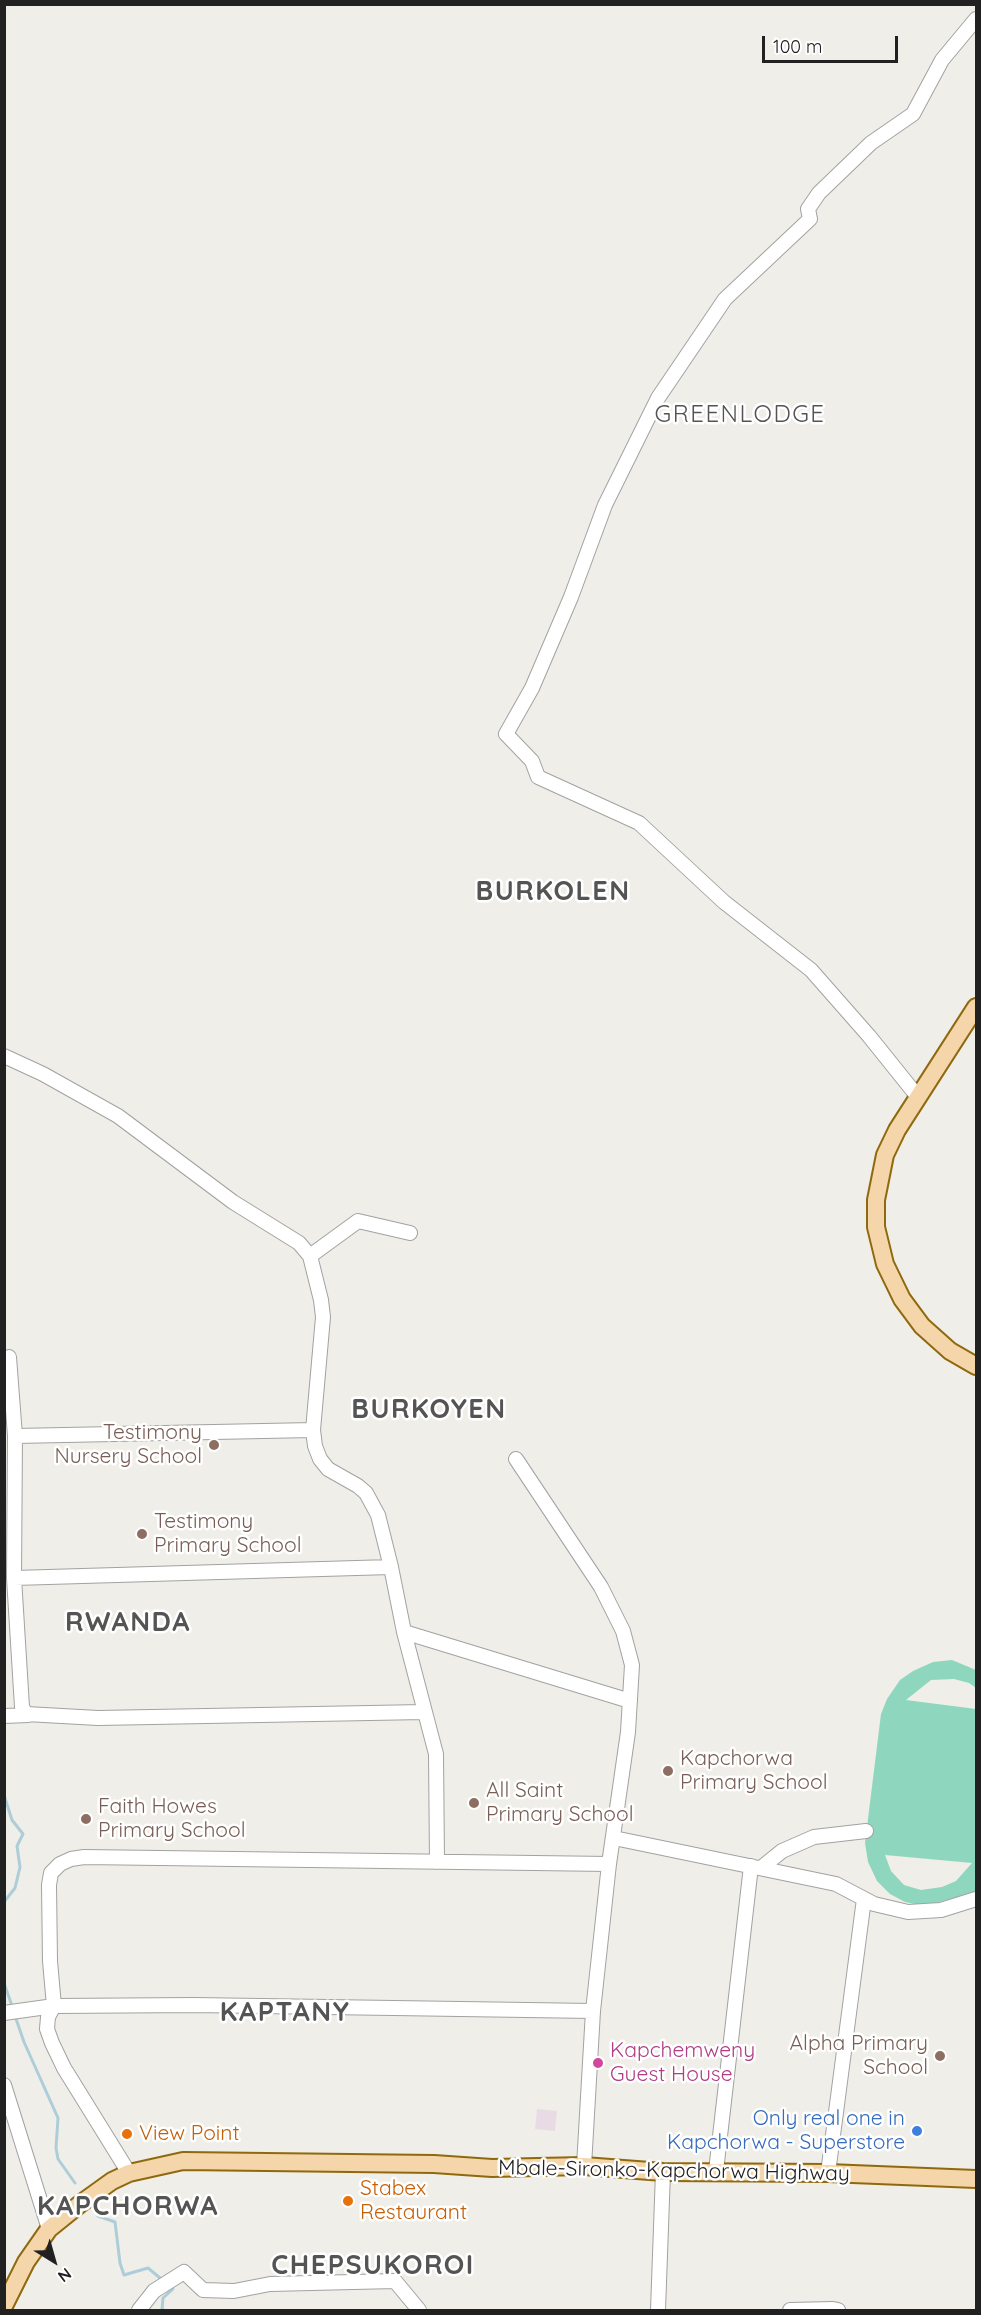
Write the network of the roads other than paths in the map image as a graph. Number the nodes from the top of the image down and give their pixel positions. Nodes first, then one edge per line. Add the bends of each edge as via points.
1 (976, 19) edge
2 (976, 1006) edge
3 (4, 1056) edge
4 (918, 1097) junction
5 (410, 1233) dead end
6 (310, 1256) junction
7 (9, 1357) dead end
8 (976, 1365) edge
9 (313, 1430) junction
10 (15, 1436) junction
11 (516, 1460) dead end
12 (392, 1567) junction
13 (14, 1578) junction
14 (404, 1632) junction
15 (630, 1701) junction
16 (424, 1712) junction
17 (28, 1715) junction
18 (4, 1716) edge
19 (867, 1831) dead end
20 (614, 1838) junction
21 (437, 1862) junction
22 (609, 1864) junction
23 (756, 1867) junction
24 (864, 1899) junction
25 (976, 1899) edge
26 (54, 2006) junction
27 (593, 2011) junction
28 (4, 2013) edge
29 (4, 2085) edge
30 (584, 2166) junction
31 (716, 2171) junction
32 (663, 2172) junction
33 (129, 2173) junction
34 (828, 2173) junction
35 (976, 2179) edge
36 (49, 2229) junction
37 (4, 2306) edge
38 (139, 2310) edge
39 (419, 2310) edge
40 (658, 2310) edge
41 (790, 2310) edge
42 (838, 2310) edge

1 - 4 street via 942,60 913,114 871,142 819,193 808,209 810,219 725,299 664,388 605,505 572,597 532,688 506,734 532,761 538,777 639,823 724,902 812,970
2 - 4 main road
3 - 6 street via 118,1116 233,1202 299,1243
4 - 8 main road via 885,1155 876,1200 876,1227 885,1264 902,1299 922,1326 950,1351
5 - 6 street via 358,1221
6 - 9 street via 322,1317
7 - 10 street
9 - 10 street
9 - 12 street via 315,1446 324,1464 358,1486 374,1504
10 - 13 street
11 - 15 street via 601,1587 623,1631 633,1665
12 - 13 street
12 - 14 street
13 - 17 street via 22,1707
14 - 15 street
14 - 16 street
15 - 20 street
16 - 17 street via 98,1718
16 - 21 street via 437,1765
17 - 18 street
19 - 23 street via 814,1838
20 - 22 street
20 - 23 street
21 - 22 street
21 - 26 street via 84,1857 64,1862 54,1869 49,1885
22 - 27 street
23 - 24 street via 836,1884
23 - 31 street
24 - 25 street via 922,1913
24 - 34 street
26 - 27 street
26 - 28 street
26 - 33 street via 46,2022 52,2043
27 - 30 street
29 - 36 street
30 - 32 main road, Mbale-Sironko-Kapchorwa Highway
30 - 33 main road, Mbale-Sironko-Kapchorwa Highway via 492,2168 189,2160
31 - 32 main road, Mbale-Sironko-Kapchorwa Highway
31 - 34 main road, Mbale-Sironko-Kapchorwa Highway
32 - 40 street
33 - 36 main road, Mbale-Sironko-Kapchorwa Highway via 112,2181
34 - 35 main road, Mbale-Sironko-Kapchorwa Highway
36 - 37 main road, Mbale-Sironko-Kapchorwa Highway via 26,2262
38 - 39 street via 154,2292 184,2272 202,2290 395,2281
41 - 42 street

